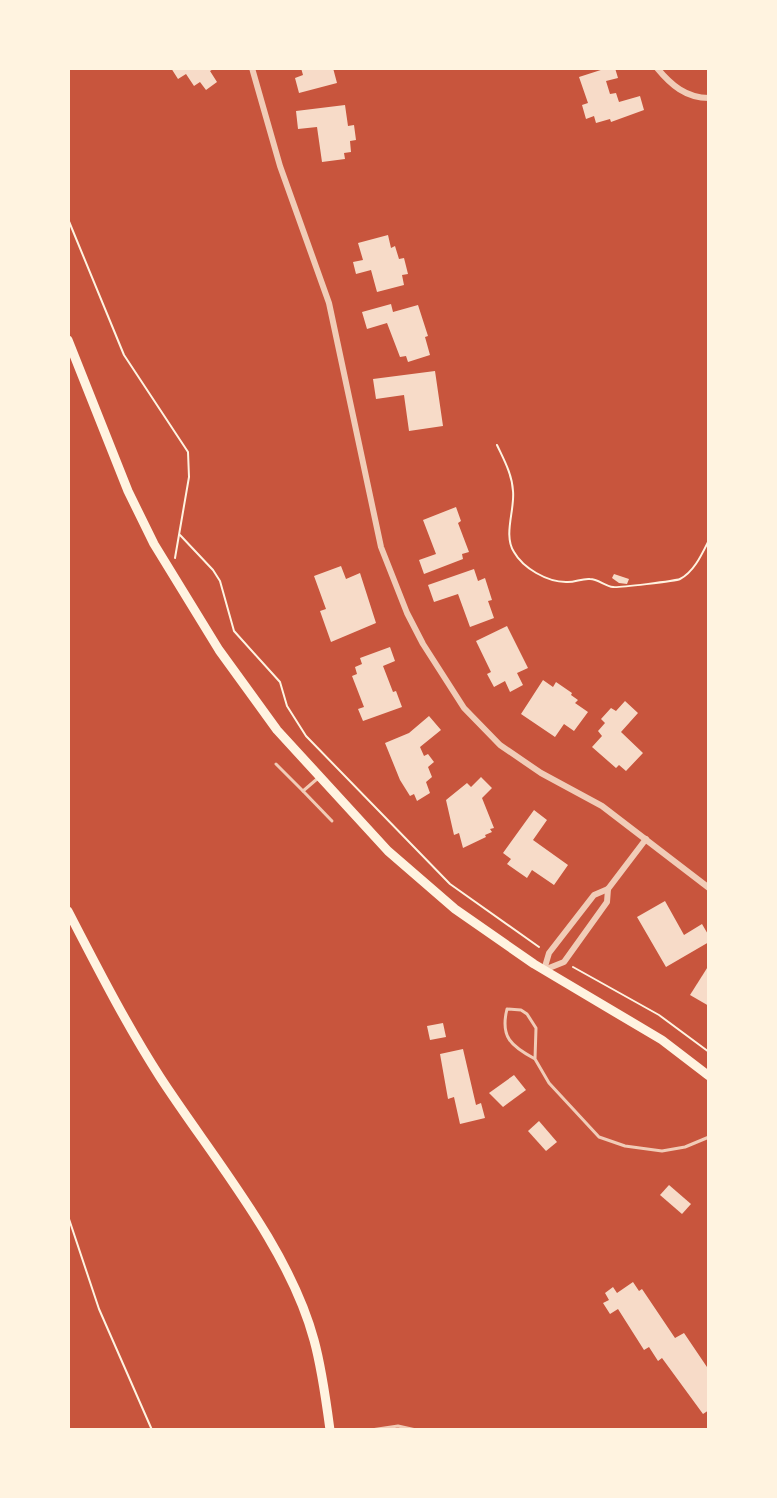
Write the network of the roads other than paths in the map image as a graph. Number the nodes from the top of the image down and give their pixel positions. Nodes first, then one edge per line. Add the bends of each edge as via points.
1 (252, 68) edge
2 (657, 68) edge
3 (709, 98) edge
4 (68, 340) edge
5 (276, 764) dead end
6 (320, 777) junction
7 (303, 791) junction
8 (332, 821) dead end
9 (646, 839) junction
10 (709, 888) edge
11 (608, 889) junction
12 (68, 911) edge
13 (573, 922) junction
14 (586, 931) junction
15 (544, 970) junction
16 (535, 1059) junction
17 (709, 1076) edge
18 (709, 1137) edge
19 (330, 1430) edge
20 (371, 1430) edge
21 (416, 1430) edge

1 - 9 street via 329,303 374,520 407,613 451,689 482,728 520,761 584,794
2 - 3 street via 679,90
4 - 6 main road via 154,544 240,683
5 - 7 lane
6 - 7 lane
6 - 15 main road via 416,876
7 - 8 lane
9 - 10 street
9 - 11 street
11 - 13 street via 594,895
11 - 14 street via 607,902
12 - 19 main road via 157,1073 290,1279 314,1338
13 - 14 street
13 - 15 street via 549,953
14 - 15 street via 564,962
15 - 17 main road via 662,1040
16 - 16 lane via 509,1042 503,1024 507,1009 521,1010 536,1028
16 - 18 lane via 549,1083 599,1137 662,1151
20 - 21 lane

